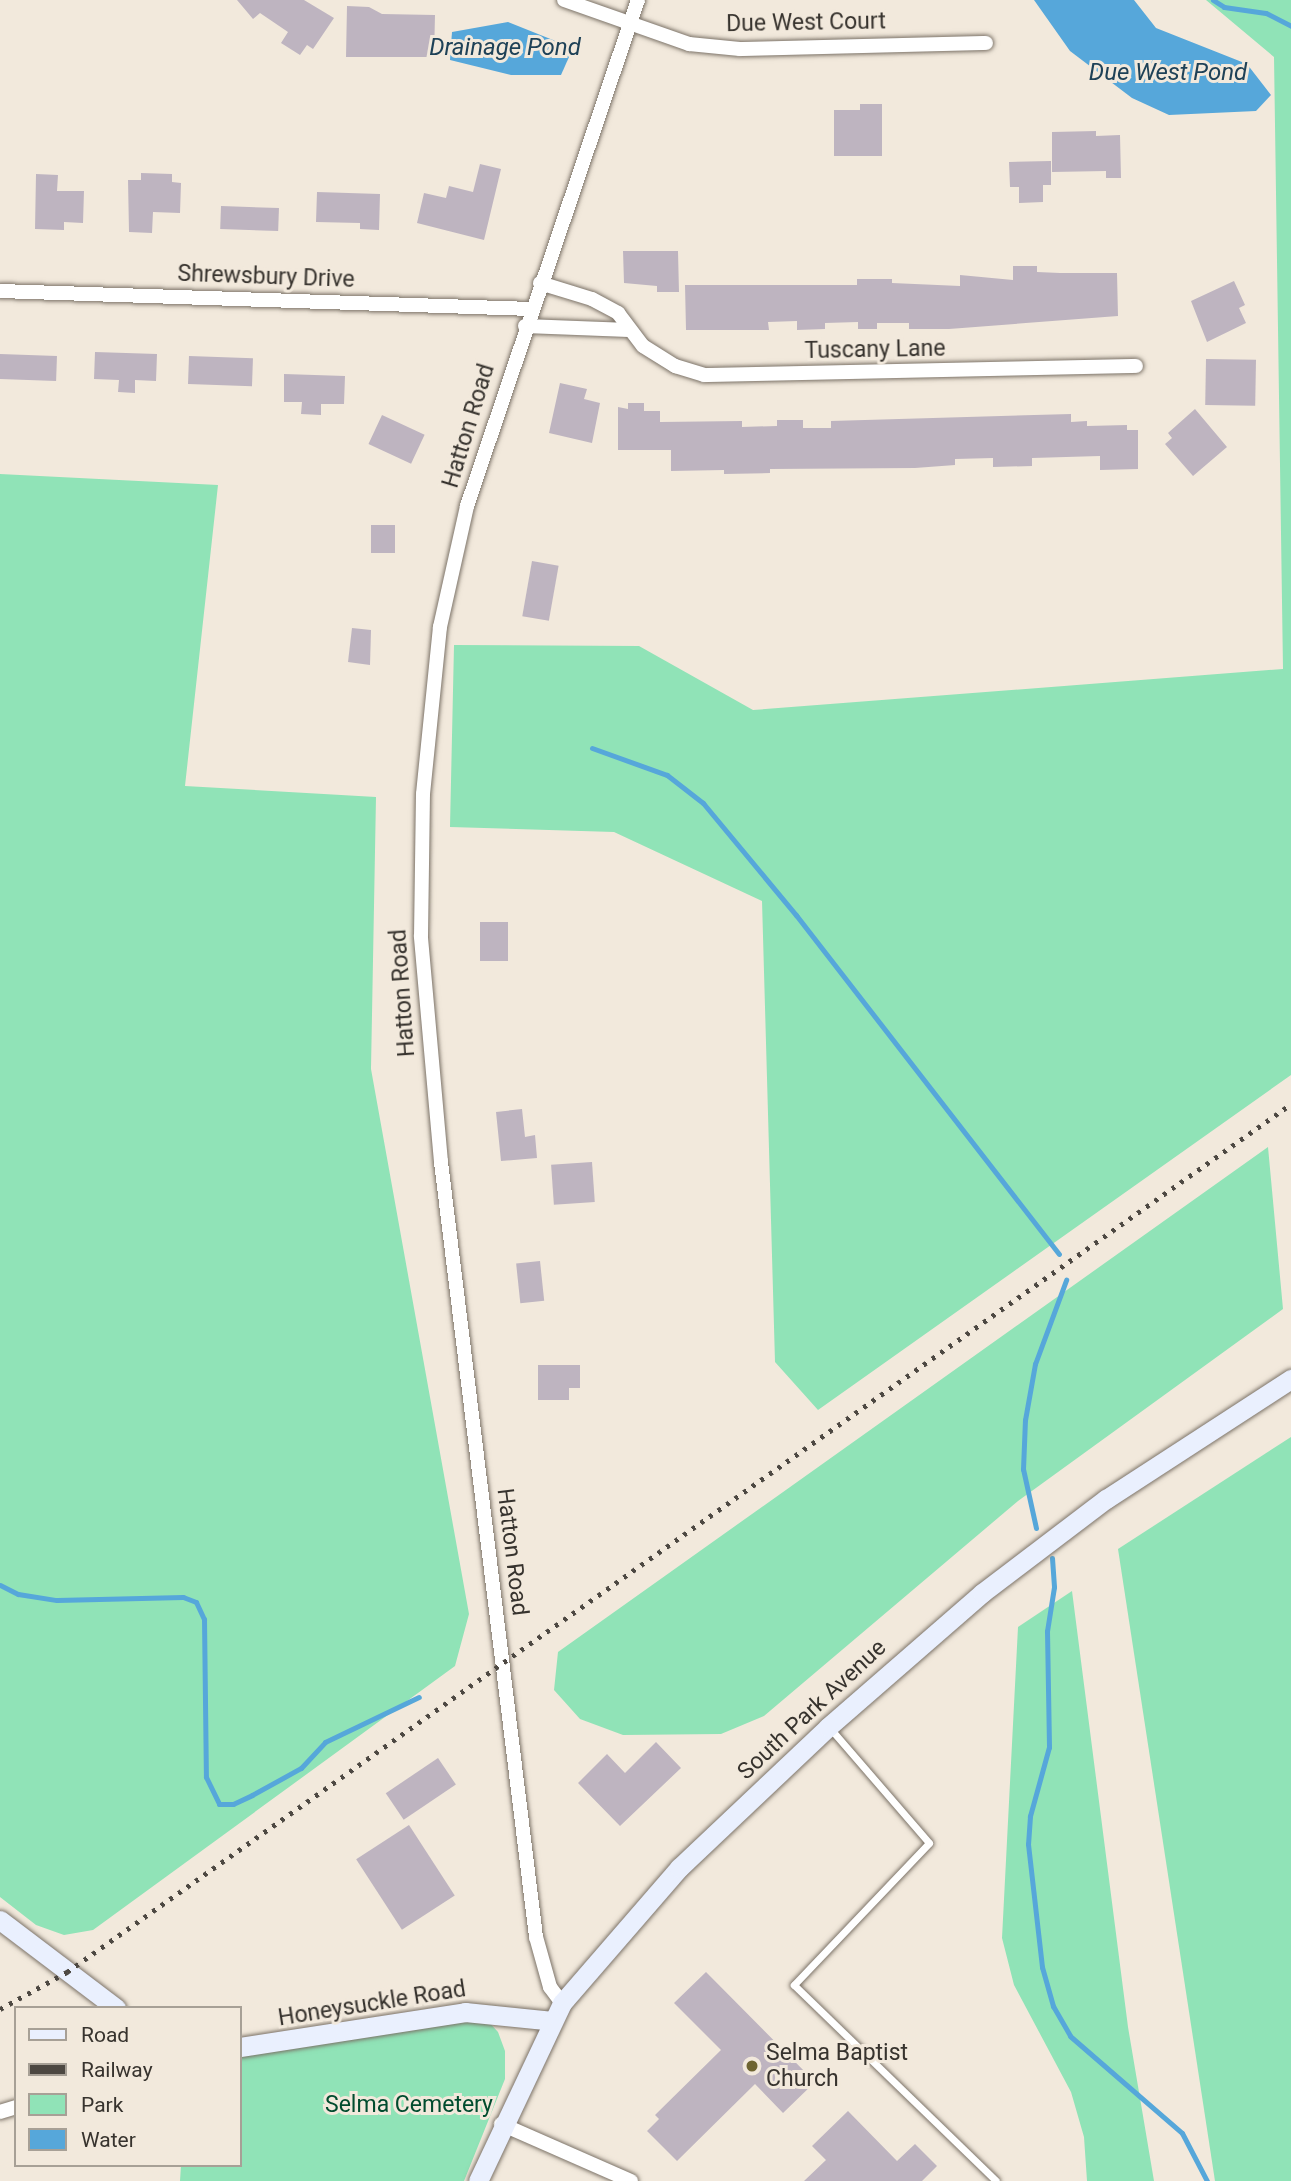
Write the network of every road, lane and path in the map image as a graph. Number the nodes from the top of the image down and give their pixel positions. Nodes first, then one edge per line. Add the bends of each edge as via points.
1 (564, 0) edge
2 (638, 0) edge
3 (630, 23) junction
4 (986, 43) dead end
5 (540, 283) junction
6 (0, 291) edge
7 (531, 309) junction
8 (525, 326) junction
9 (629, 330) junction
10 (1136, 366) dead end
11 (1291, 1379) edge
12 (828, 1727) junction
13 (0, 1920) edge
14 (562, 2003) junction
15 (113, 2006) edge
16 (553, 2021) junction
17 (242, 2047) edge
18 (501, 2124) junction
19 (478, 2181) edge
20 (631, 2181) edge
21 (996, 2181) edge

1 - 3 street, Due West Court
2 - 3 street, Hatton Road
3 - 4 street, Due West Court via 689,44 740,48
3 - 5 street, Hatton Road
5 - 7 street, Hatton Road
5 - 9 street, Tuscany Lane via 592,299 618,313
6 - 7 street, Shrewsbury Drive
7 - 8 street, Hatton Road
8 - 9 street
8 - 14 street, Hatton Road via 467,506 440,627 423,794 421,936 440,1162 536,1937 550,1987
9 - 10 street, Tuscany Lane via 643,346 675,366 704,375
11 - 12 street, South Park Avenue via 1105,1499 1036,1550
12 - 14 street, South Park Avenue via 642,1905
12 - 21 lane via 929,1843 794,1985
13 - 15 street
14 - 16 street, South Park Avenue
16 - 17 street, Honeysuckle Road via 465,2012
16 - 18 street, South Park Avenue
18 - 19 street, South Park Avenue
18 - 20 street

